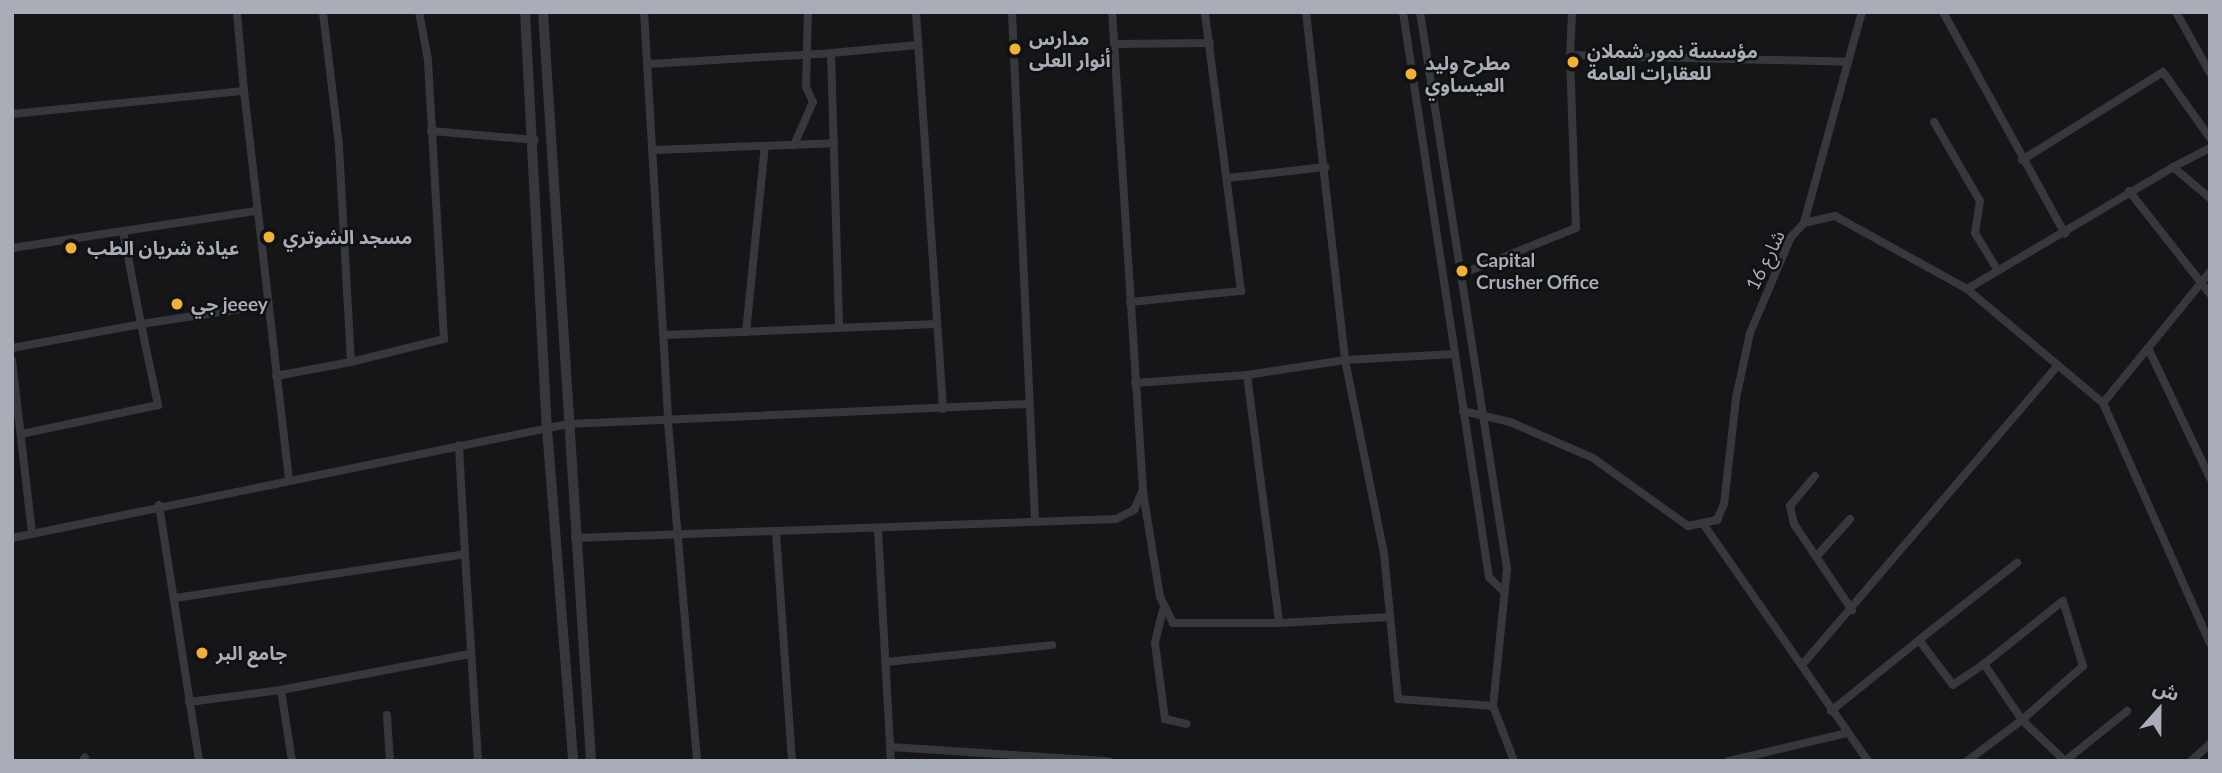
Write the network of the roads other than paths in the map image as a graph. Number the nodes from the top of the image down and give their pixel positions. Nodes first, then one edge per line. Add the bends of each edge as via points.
1 (237, 12) edge
2 (323, 12) edge
3 (419, 12) edge
4 (525, 12) edge
5 (543, 12) edge
6 (644, 12) edge
7 (808, 12) edge
8 (916, 12) edge
9 (1012, 12) edge
10 (1112, 12) edge
11 (1205, 12) edge
12 (1306, 12) edge
13 (1403, 12) edge
14 (1420, 12) edge
15 (1572, 12) edge
16 (1863, 12) edge
17 (1943, 12) edge
18 (2176, 12) edge
19 (1210, 43) junction
20 (1114, 44) junction
21 (918, 45) junction
22 (806, 50) junction
23 (831, 53) junction
24 (1570, 55) junction
25 (1848, 62) junction
26 (648, 64) junction
27 (2210, 73) edge
28 (244, 91) junction
29 (12, 114) edge
30 (1934, 122) dead end
31 (431, 131) junction
32 (2210, 138) edge
33 (535, 140) junction
34 (834, 144) junction
35 (794, 145) junction
36 (765, 146) junction
37 (2210, 148) edge
38 (656, 150) junction
39 (2022, 160) junction
40 (1325, 167) junction
41 (2173, 167) junction
42 (1228, 178) junction
43 (2129, 191) junction
44 (2210, 198) edge
45 (256, 211) junction
46 (1804, 223) junction
47 (123, 231) junction
48 (2065, 234) junction
49 (12, 248) edge
50 (1998, 271) junction
51 (2210, 272) edge
52 (1459, 275) junction
53 (2200, 283) junction
54 (1967, 289) junction
55 (2210, 294) edge
56 (1130, 302) junction
57 (267, 304) junction
58 (141, 324) junction
59 (937, 324) junction
60 (839, 328) junction
61 (746, 332) junction
62 (664, 335) junction
63 (12, 348) edge
64 (2148, 348) junction
65 (1455, 354) junction
66 (12, 360) edge
67 (1345, 360) junction
68 (351, 362) junction
69 (2057, 366) junction
70 (1247, 375) junction
71 (276, 376) junction
72 (1135, 383) junction
73 (2103, 403) junction
74 (1027, 404) junction
75 (943, 409) junction
76 (1463, 411) junction
77 (1480, 415) junction
78 (668, 422) junction
79 (568, 424) junction
80 (547, 428) junction
81 (22, 433) junction
82 (459, 445) junction
83 (1815, 476) dead end
84 (2210, 478) edge
85 (289, 479) junction
86 (1143, 491) junction
87 (159, 505) junction
88 (1850, 519) dead end
89 (1035, 521) junction
90 (1704, 525) junction
91 (878, 530) junction
92 (776, 532) junction
93 (32, 534) junction
94 (678, 535) junction
95 (12, 538) edge
96 (575, 538) junction
97 (465, 554) junction
98 (1816, 557) junction
99 (2017, 563) dead end
100 (1502, 590) junction
101 (174, 598) junction
102 (1163, 610) junction
103 (1852, 610) junction
104 (1390, 617) junction
105 (1279, 623) junction
106 (1919, 640) junction
107 (2210, 643) edge
108 (1052, 645) dead end
109 (470, 654) junction
110 (886, 662) junction
111 (1984, 664) junction
112 (1802, 666) junction
113 (281, 690) junction
114 (189, 702) junction
115 (1493, 706) junction
116 (1831, 711) junction
117 (2126, 711) dead end
118 (387, 715) dead end
119 (2022, 720) junction
120 (1186, 724) dead end
121 (1847, 733) junction
122 (2210, 744) edge
123 (890, 747) junction
124 (987, 756) edge
125 (478, 760) edge
126 (199, 761) edge
127 (292, 761) edge
128 (390, 761) edge
129 (469, 761) edge
130 (573, 761) edge
131 (591, 761) edge
132 (697, 761) edge
133 (792, 761) edge
134 (891, 761) edge
135 (1109, 761) edge
136 (1514, 761) edge
137 (1730, 761) edge
138 (1868, 761) edge
139 (1967, 761) edge
140 (2191, 761) edge

1 - 28 street
2 - 68 street via 339,145
3 - 31 street
4 - 33 street
5 - 79 street
6 - 26 street
7 - 22 street
8 - 21 street
9 - 74 street
10 - 20 street
11 - 19 street
12 - 40 street
13 - 65 street
14 - 52 street
15 - 24 street
16 - 25 street
17 - 39 street
18 - 27 street
19 - 20 street
19 - 42 street
20 - 56 street
21 - 23 street
21 - 59 street
22 - 23 street
22 - 26 street
22 - 35 street via 807,96 813,102
23 - 34 street
24 - 25 street
24 - 52 street via 1576,228
25 - 46 street
26 - 38 street
28 - 29 street
28 - 45 street
30 - 50 street via 1980,201 1975,233
31 - 33 street
31 - 68 street via 444,339
32 - 39 street via 2163,72
33 - 80 street
34 - 35 street
34 - 60 street
35 - 36 street
36 - 38 street
36 - 61 street
37 - 41 street
38 - 62 street
39 - 48 street
40 - 42 street
40 - 67 street
41 - 43 street
41 - 44 street
42 - 56 street via 1241,291
43 - 48 street
43 - 53 street
45 - 47 street
45 - 57 street
46 - 54 street, شارع 16 via 1818,217 1844,220
46 - 90 street, شارع 16 via 1775,269 1750,332 1724,504 1717,520
47 - 49 street
47 - 58 street
48 - 50 street
50 - 54 street
51 - 53 street
52 - 77 street
53 - 55 street
53 - 64 street
54 - 69 street, شارع 16
56 - 72 street
57 - 58 street
57 - 71 street
58 - 63 street
58 - 81 street via 158,405
59 - 60 street
59 - 75 street
60 - 61 street
61 - 62 street
62 - 78 street
64 - 73 street
64 - 84 street
65 - 67 street
65 - 76 street
66 - 81 street
67 - 70 street
67 - 104 street via 1384,554
68 - 71 street
69 - 73 street, شارع 16
69 - 103 street
70 - 72 street
70 - 105 street
71 - 85 street
72 - 86 street
73 - 107 street, شارع 16
74 - 75 street
74 - 89 street
75 - 78 street
76 - 77 street
76 - 100 street via 1489,577
77 - 90 street via 1570,447 1688,526
77 - 100 street via 1507,569
78 - 79 street
78 - 94 street
79 - 80 street
79 - 96 street
80 - 82 street
80 - 130 street
81 - 93 street
82 - 85 street
82 - 97 street
83 - 98 street via 1790,506 1794,524
85 - 87 street
86 - 89 street via 1134,510 1116,519
86 - 102 street
87 - 93 street
87 - 101 street
88 - 98 street
89 - 91 street
90 - 112 street
91 - 92 street
91 - 110 street
92 - 94 street
92 - 133 street
93 - 95 street
94 - 96 street
94 - 132 street
96 - 131 street
97 - 101 street
97 - 109 street
98 - 103 street
99 - 106 street
100 - 115 street
101 - 114 street
102 - 105 street via 1173,623
102 - 120 street via 1155,643 1165,719
103 - 112 street
104 - 105 street
104 - 115 street via 1398,699
106 - 111 street via 1953,685
106 - 116 street
108 - 110 street
109 - 113 street
109 - 125 street
110 - 123 street
111 - 119 street
111 - 119 street via 2063,601 2084,666
112 - 116 street
113 - 114 street
113 - 127 street
114 - 126 street
115 - 136 street
116 - 121 street
117 - 119 street via 2064,761
118 - 128 street
119 - 139 street
121 - 137 street
121 - 138 street
122 - 140 street
123 - 124 street
123 - 134 street
124 - 135 street
125 - 129 street

